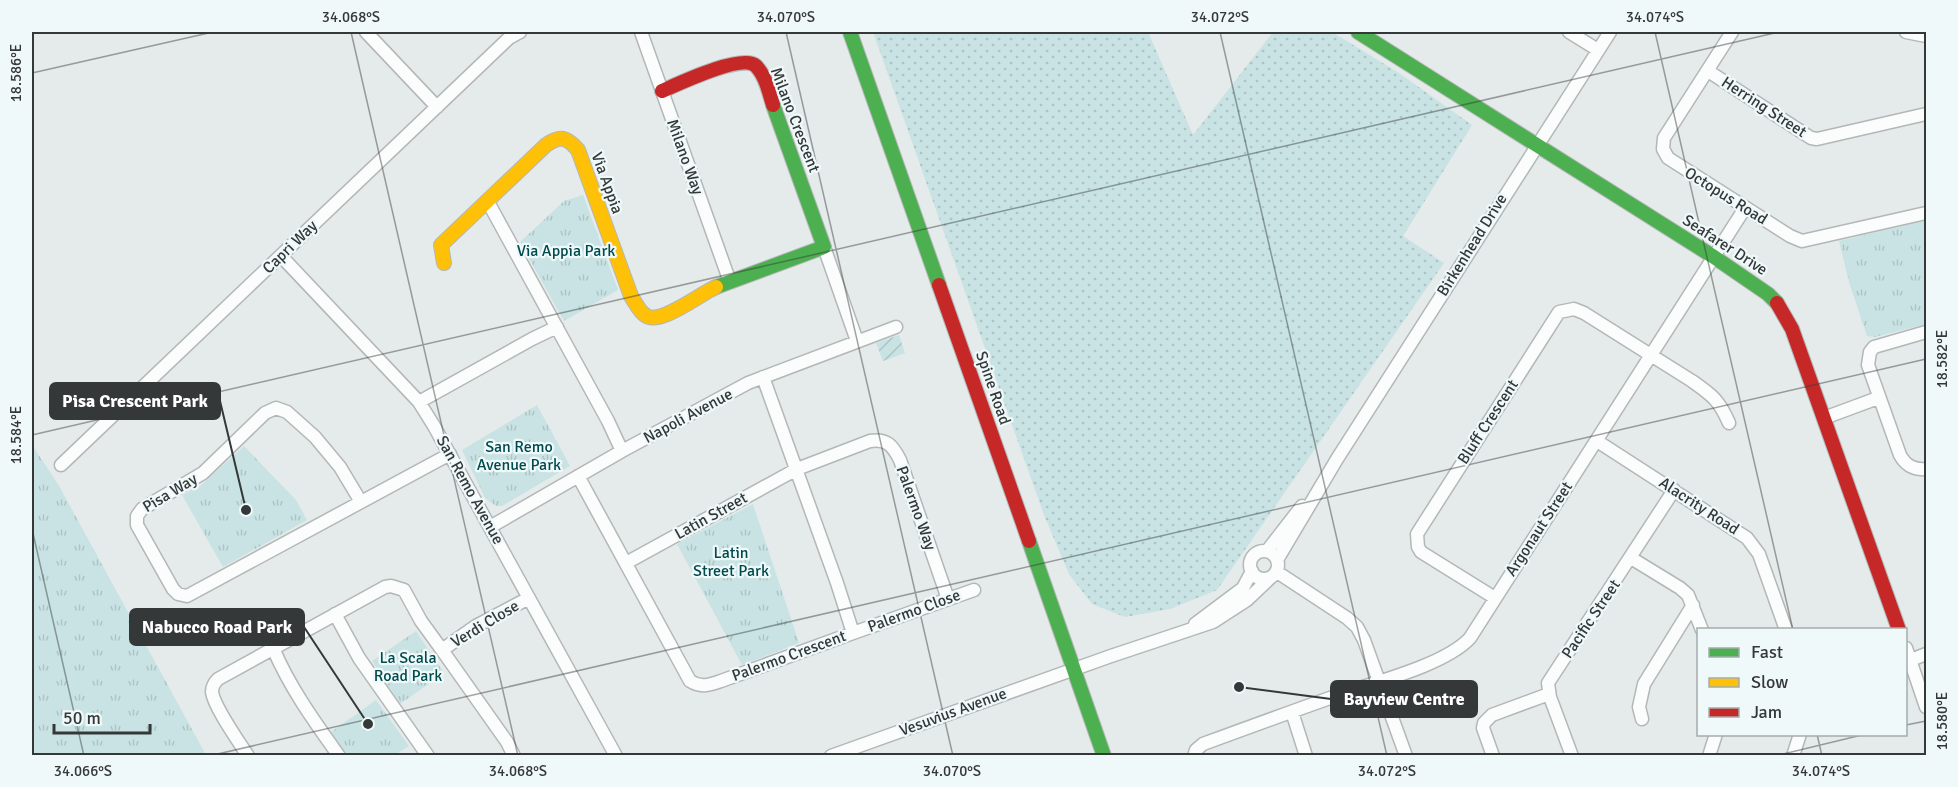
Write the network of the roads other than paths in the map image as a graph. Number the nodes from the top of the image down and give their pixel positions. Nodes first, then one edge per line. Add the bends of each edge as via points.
1 (366, 32) edge
2 (520, 32) edge
3 (641, 32) edge
4 (850, 32) edge
5 (1358, 32) edge
6 (1569, 32) edge
7 (1610, 32) edge
8 (1732, 32) edge
9 (1906, 32) edge
10 (1926, 36) edge
11 (1598, 50) junction
12 (1708, 71) junction
13 (662, 91) junction
14 (437, 107) junction
15 (1926, 114) edge
16 (1536, 146) junction
17 (488, 202) junction
18 (1745, 208) junction
19 (1926, 213) edge
20 (824, 247) junction
21 (281, 256) junction
22 (1714, 257) junction
23 (444, 263) dead end
24 (730, 282) junction
25 (557, 327) junction
26 (896, 327) dead end
27 (1926, 332) edge
28 (857, 341) junction
29 (1651, 357) junction
30 (763, 377) junction
31 (1878, 398) junction
32 (419, 402) junction
33 (1824, 418) junction
34 (1729, 423) dead end
35 (1597, 441) junction
36 (622, 451) junction
37 (450, 454) junction
38 (1337, 459) junction
39 (61, 465) dead end
40 (797, 469) junction
41 (1926, 469) edge
42 (578, 476) junction
43 (1674, 490) junction
44 (361, 502) junction
45 (490, 527) junction
46 (1267, 551) junction
47 (1631, 558) junction
48 (626, 563) junction
49 (1275, 570) junction
50 (1252, 571) junction
51 (974, 590) dead end
52 (529, 598) junction
53 (1495, 598) junction
54 (948, 599) junction
55 (1693, 605) junction
56 (335, 614) junction
57 (1701, 628) edge
58 (1785, 628) edge
59 (1898, 628) edge
60 (1187, 630) junction
61 (853, 633) junction
62 (273, 648) junction
63 (441, 650) junction
64 (1926, 654) edge
65 (1908, 661) edge
66 (1074, 669) junction
67 (1379, 682) junction
68 (1550, 694) junction
69 (1926, 707) edge
70 (1292, 712) junction
71 (1642, 718) dead end
72 (1716, 736) edge
73 (1800, 736) edge
74 (610, 754) edge
75 (249, 756) edge
76 (339, 756) edge
77 (428, 756) edge
78 (514, 756) edge
79 (831, 756) edge
80 (1104, 756) edge
81 (1194, 756) edge
82 (1306, 756) edge
83 (1406, 756) edge
84 (1492, 756) edge
85 (1572, 756) edge
86 (1709, 756) edge
87 (1793, 756) edge

1 - 14 street
2 - 14 street, Capri Way
3 - 13 street, Milano Way
4 - 66 street, Spine Road
5 - 16 street, Seafarer Drive
6 - 11 street
7 - 11 street, Birkenhead Drive
8 - 12 street, Octopus Road
9 - 10 street
11 - 16 street, Birkenhead Drive
12 - 15 street, Herring Street via 1816,139
12 - 18 street, Octopus Road via 1664,138 1663,149 1674,163
13 - 20 street, Milano Crescent via 730,65 755,65 763,77
13 - 24 street, Milano Way
14 - 21 street, Capri Way
16 - 22 street, Seafarer Drive
16 - 38 street, Birkenhead Drive
17 - 23 street via 441,245
17 - 24 street, Via Appia via 554,139 568,139 578,150 624,280 645,315 666,315
17 - 25 street
18 - 19 street, Octopus Road via 1802,241
18 - 22 street, Argonaut Street
20 - 24 street
20 - 28 street, Milano Crescent
21 - 32 street, San Remo Avenue
21 - 39 street, Capri Way
22 - 29 street, Argonaut Street
22 - 33 street, Seafarer Drive via 1777,303 1792,329
25 - 32 street
25 - 36 street
26 - 28 street, Napoli Avenue
27 - 31 street via 1879,344 1870,352 1868,365
28 - 30 street, Napoli Avenue
29 - 34 street, Bluff Crescent via 1708,392 1721,405
29 - 35 street, Argonaut Street
29 - 53 street, Bluff Crescent via 1584,313 1574,309 1556,316 1417,534 1421,552
30 - 36 street, Napoli Avenue
30 - 40 street, Palermo Crescent
31 - 33 street
31 - 41 street via 1904,463
32 - 37 street, San Remo Avenue
33 - 59 street, Seafarer Drive
35 - 43 street, Alacrity Road
35 - 53 street, Argonaut Street
36 - 42 street, Napoli Avenue
37 - 44 street, Pisa Way
37 - 45 street, San Remo Avenue
38 - 46 street, Birkenhead Drive
38 - 49 street, Birkenhead Drive
40 - 48 street, Latin Street
40 - 54 street, Palermo Way via 870,441 881,440 892,446
40 - 61 street, Palermo Crescent
42 - 45 street, Napoli Avenue
42 - 48 street, Palermo Crescent
43 - 47 street, Pacific Street
43 - 58 street, Alacrity Road via 1754,545
44 - 44 street, Pisa Way via 340,467 315,438 287,412 276,408 265,413 203,473 141,508 137,525 173,589 187,596
45 - 52 street, San Remo Avenue
46 - 49 street via 1275,556
46 - 50 street via 1252,558
47 - 55 street via 1680,588
47 - 68 street, Pacific Street via 1548,683
48 - 61 street, Palermo Crescent via 690,681 696,685 721,681
49 - 50 street via 1262,579
49 - 60 street, Birkenhead Drive via 1232,611
49 - 67 street via 1357,627
50 - 60 street, Birkenhead Drive via 1242,588
51 - 54 street, Palermo Close
52 - 63 street, Verdi Close
52 - 74 street, San Remo Avenue
53 - 67 street, Argonaut Street via 1463,646
54 - 61 street, Palermo Close
55 - 57 street
55 - 71 street via 1644,684 1639,707
56 - 62 street, Verdi Close
56 - 63 street, Verdi Close via 385,587 398,587 404,590
56 - 77 street via 359,658
60 - 66 street, Birkenhead Drive
62 - 75 street, Verdi Close via 218,679 213,686 213,695 226,721
62 - 76 street via 299,700
63 - 78 street, Verdi Close
64 - 65 street
65 - 69 street
66 - 79 street, Vesuvius Avenue
66 - 80 street, Spine Road
67 - 70 street, Argonaut Street
67 - 83 street
68 - 84 street via 1487,718 1483,728
68 - 85 street
70 - 81 street, Argonaut Street via 1203,744
70 - 82 street
72 - 86 street
73 - 87 street

